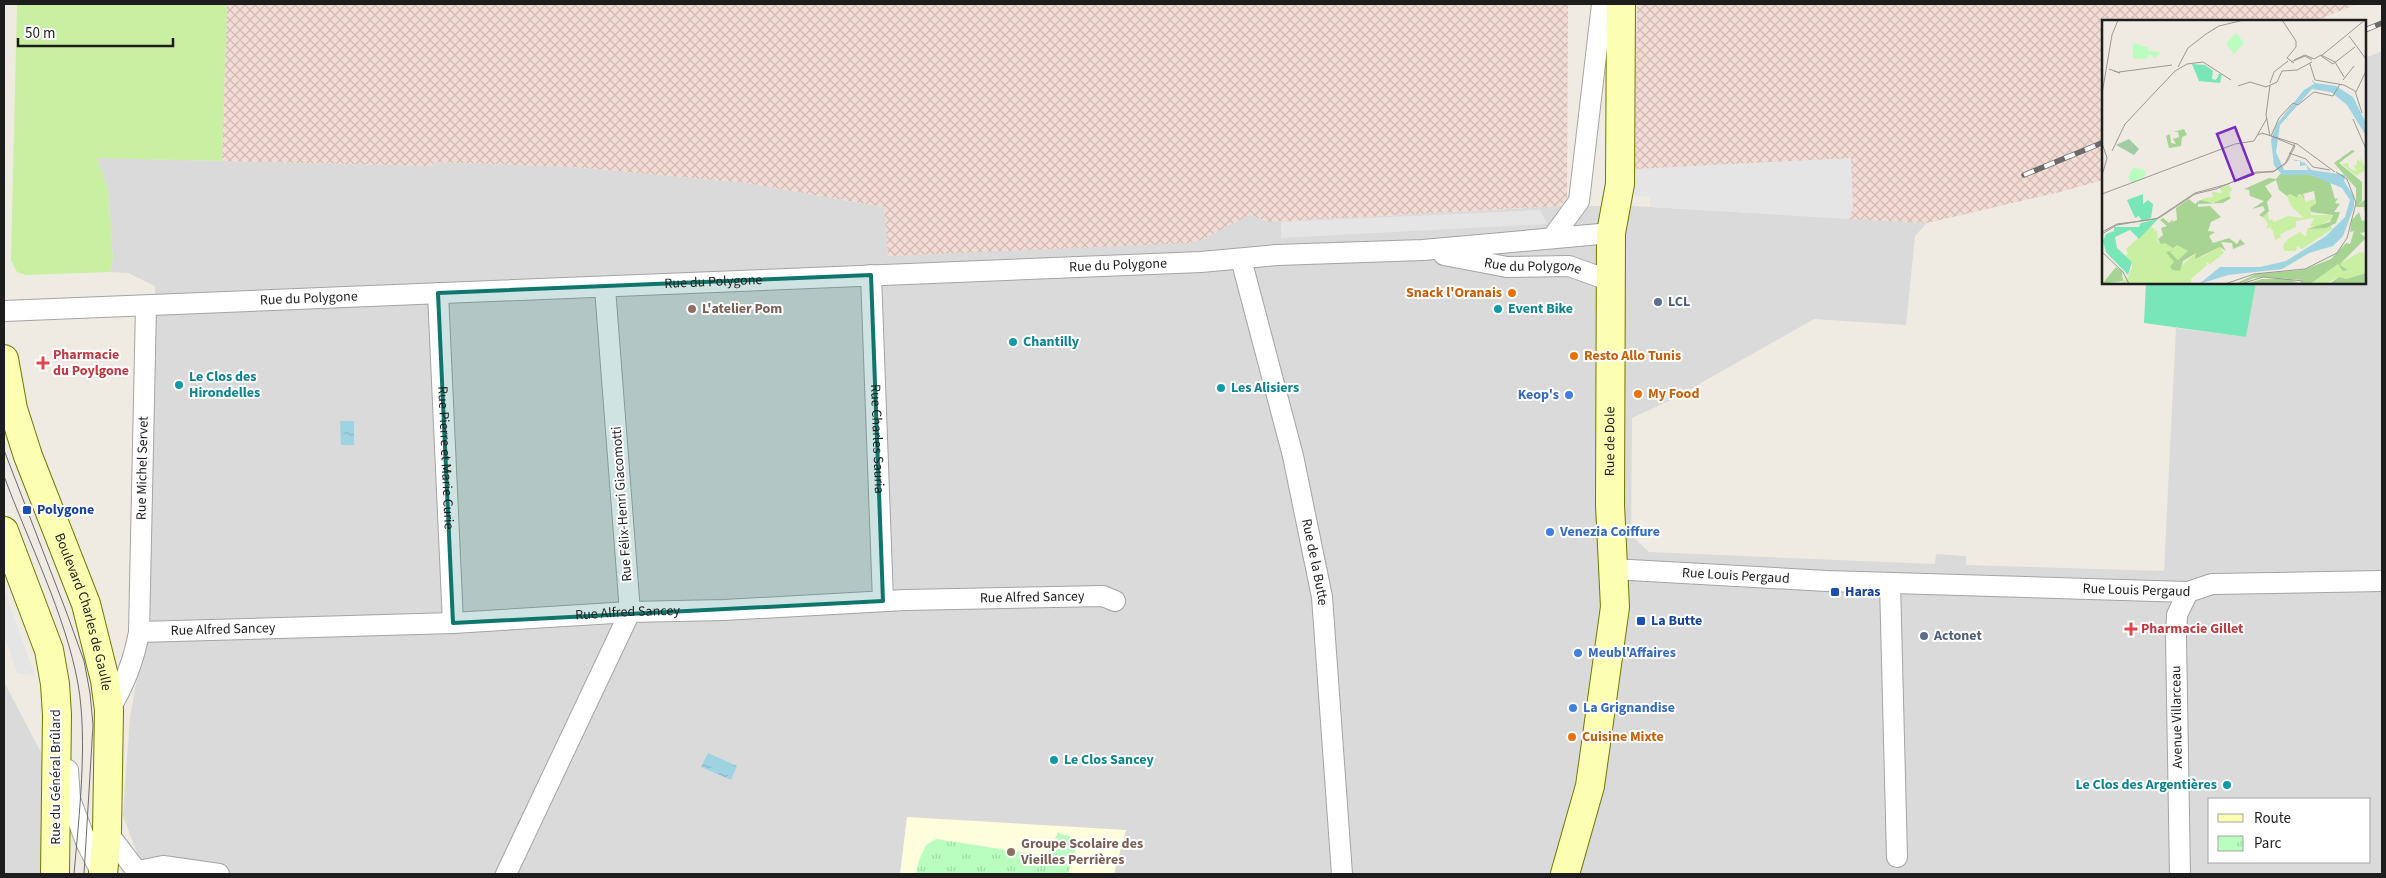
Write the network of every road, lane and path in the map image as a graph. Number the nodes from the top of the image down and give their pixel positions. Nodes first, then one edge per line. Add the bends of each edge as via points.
1 (1602, 4) edge
2 (1621, 4) edge
3 (1611, 233) junction
4 (1552, 238) junction
5 (1423, 250) junction
6 (1242, 259) junction
7 (871, 275) junction
8 (1611, 281) junction
9 (605, 288) junction
10 (438, 293) junction
11 (146, 306) junction
12 (4, 311) edge
13 (4, 359) edge
14 (4, 531) edge
15 (1612, 569) junction
16 (2382, 581) edge
17 (1890, 583) junction
18 (2188, 592) junction
19 (883, 601) junction
20 (1115, 601) dead end
21 (630, 612) junction
22 (453, 623) junction
23 (139, 632) junction
24 (55, 684) junction
25 (109, 710) junction
26 (107, 832) junction
27 (1897, 857) dead end
28 (55, 873) edge
29 (138, 873) edge
30 (102, 874) edge
31 (220, 874) edge
32 (506, 874) edge
33 (1342, 874) edge
34 (1565, 874) edge
35 (2180, 874) edge

1 - 4 street via 1579,202
2 - 3 main road, Rue de Dole via 1620,184
3 - 4 street, Rue du Polygone
3 - 8 main road, Rue de Dole
4 - 5 street, Rue du Polygone
5 - 6 street, Rue du Polygone
5 - 8 street, Rue du Polygone via 1506,267 1569,266
6 - 7 street, Rue du Polygone
6 - 33 street, Rue de la Butte via 1293,456 1322,596
7 - 9 street, Rue du Polygone
7 - 19 street, Rue Charles Sauria
8 - 15 main road, Rue de Dole
9 - 10 street, Rue du Polygone
9 - 21 street, Rue Félix-Henri Giacomotti
10 - 11 street, Rue du Polygone
10 - 22 street, Rue Pierre et Marie Curie
11 - 12 street, Rue du Polygone
11 - 23 street, Rue Michel Servet
13 - 25 main road, Boulevard Charles de Gaulle via 13,409 27,452 86,604
14 - 24 main road via 49,650
15 - 17 street, Rue Louis Pergaud
15 - 34 main road, Rue de Dole via 1615,606 1590,786
16 - 18 street, Rue Louis Pergaud via 2212,584
17 - 18 street, Rue Louis Pergaud
17 - 27 street
18 - 35 street, Avenue Villarceau via 2177,616 2176,638
19 - 20 street, Rue Alfred Sancey via 1102,596
19 - 21 street, Rue Alfred Sancey
21 - 22 street, Rue Alfred Sancey
21 - 32 street, Rue Félix-Henri Giacomotti
22 - 23 street, Rue Alfred Sancey
23 - 25 street, Rue Michel Servet via 121,691
24 - 28 main road, Rue du Général Brûlard
24 - 30 street via 63,710 70,799
25 - 26 main road, Boulevard Charles de Gaulle
26 - 29 street
26 - 30 main road, Boulevard Charles de Gaulle
29 - 31 street via 163,866

